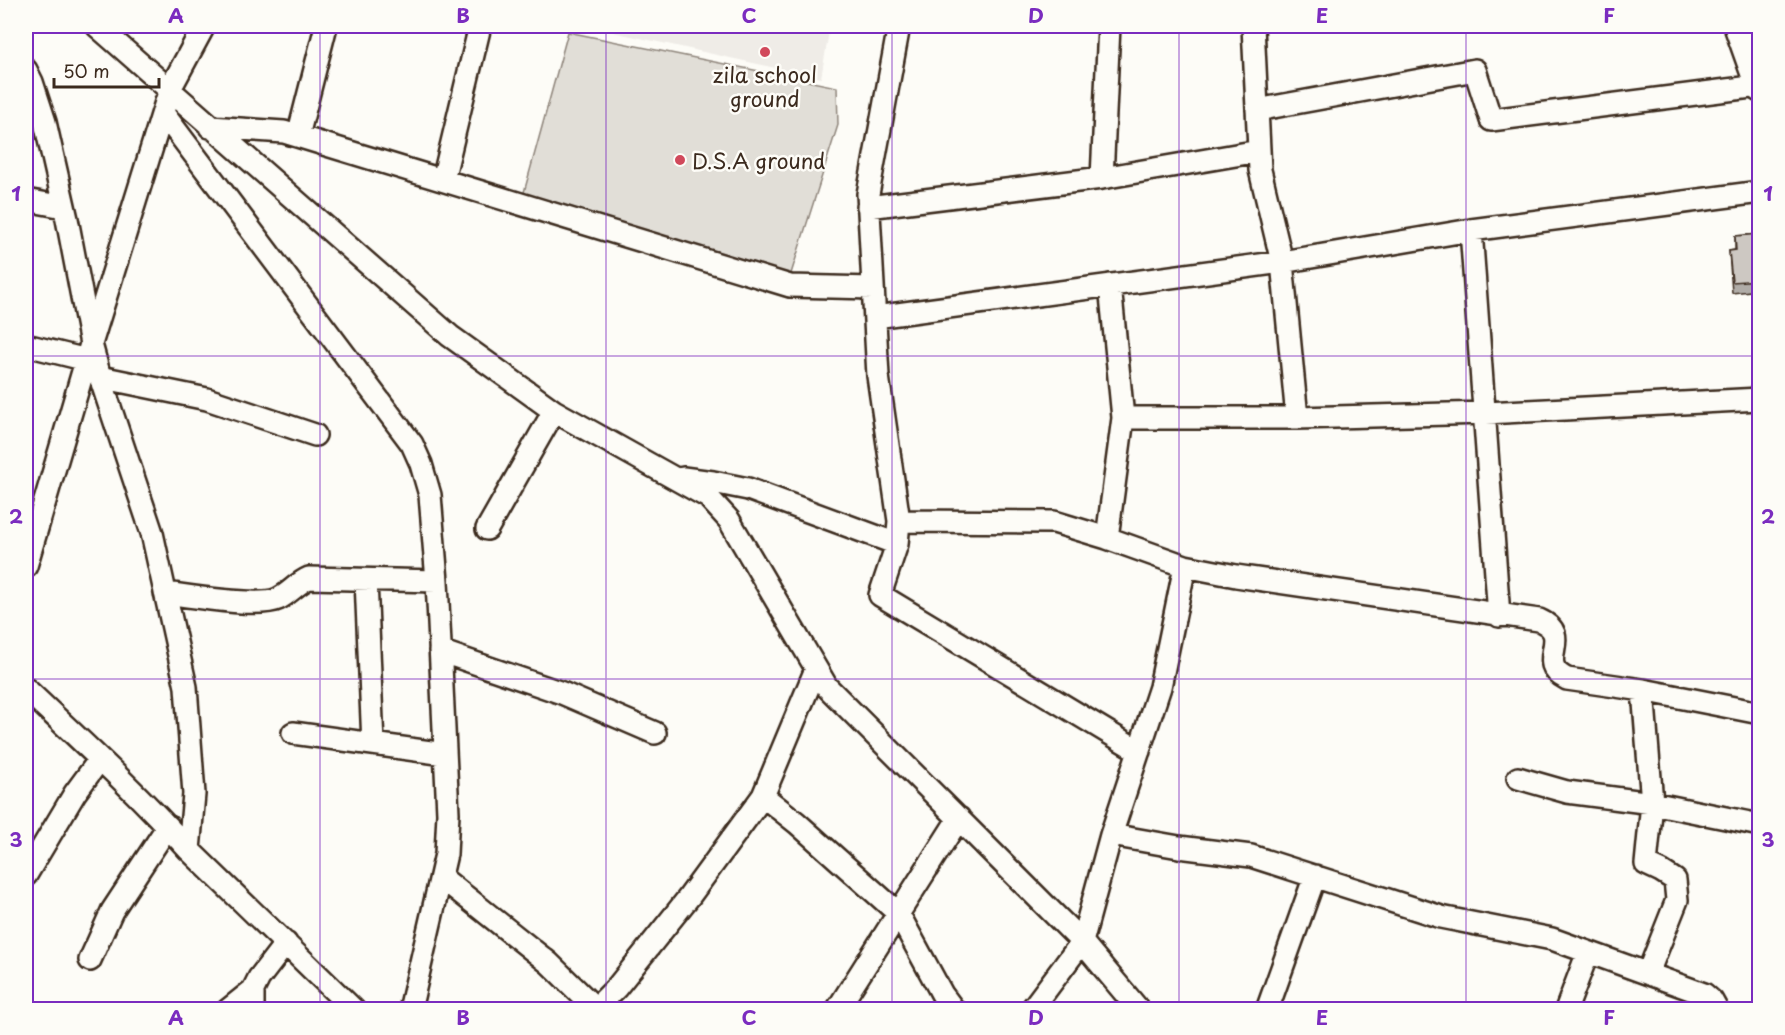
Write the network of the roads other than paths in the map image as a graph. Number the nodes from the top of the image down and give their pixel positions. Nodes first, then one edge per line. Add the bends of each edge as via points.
1 (97, 26) edge
2 (204, 26) edge
3 (326, 26) edge
4 (480, 26) edge
5 (899, 26) edge
6 (1109, 26) edge
7 (1253, 26) edge
8 (1738, 26) edge
9 (1756, 26) edge
10 (1760, 35) edge
11 (26, 70) edge
12 (1759, 87) edge
13 (170, 89) junction
14 (1257, 110) junction
15 (162, 113) junction
16 (210, 127) junction
17 (298, 136) junction
18 (1259, 151) junction
19 (1102, 178) junction
20 (443, 180) junction
21 (1760, 192) edge
22 (26, 200) edge
23 (64, 207) junction
24 (868, 207) junction
25 (1471, 230) junction
26 (1282, 262) junction
27 (1110, 285) junction
28 (873, 288) junction
29 (875, 317) junction
30 (26, 345) edge
31 (89, 352) junction
32 (100, 377) junction
33 (1760, 399) edge
34 (554, 411) junction
35 (1486, 413) junction
36 (1123, 418) junction
37 (1297, 418) junction
38 (315, 435) dead end
39 (672, 477) junction
40 (899, 521) junction
41 (487, 529) dead end
42 (1107, 538) junction
43 (897, 543) junction
44 (26, 566) edge
45 (1185, 566) junction
46 (366, 580) junction
47 (437, 581) junction
48 (165, 593) junction
49 (1499, 616) junction
50 (440, 651) junction
51 (816, 669) junction
52 (26, 689) edge
53 (1643, 690) junction
54 (1760, 713) edge
55 (293, 733) dead end
56 (655, 733) dead end
57 (373, 744) junction
58 (1139, 751) junction
59 (445, 754) junction
60 (100, 759) junction
61 (1518, 778) dead end
62 (763, 796) junction
63 (1652, 803) junction
64 (959, 818) junction
65 (1760, 825) edge
66 (168, 826) junction
67 (1111, 835) junction
68 (189, 850) junction
69 (26, 875) edge
70 (1315, 876) junction
71 (441, 877) junction
72 (898, 913) junction
73 (1082, 942) junction
74 (286, 943) junction
75 (1588, 952) junction
76 (90, 960) dead end
77 (1648, 973) junction
78 (253, 1000) edge
79 (595, 1009) edge
80 (228, 1010) edge
81 (354, 1010) edge
82 (410, 1010) edge
83 (837, 1010) edge
84 (954, 1010) edge
85 (1031, 1010) edge
86 (1140, 1010) edge
87 (1267, 1010) edge
88 (1566, 1010) edge
89 (1717, 1010) edge

1 - 13 street
2 - 13 street
3 - 17 street
4 - 20 street
5 - 24 street
6 - 19 street
7 - 14 street
8 - 12 main road
9 - 10 main road
11 - 23 street via 45,122
12 - 14 street via 1491,120 1475,70
13 - 15 street
13 - 16 street
14 - 18 street
15 - 31 street
15 - 47 street via 412,444 430,495
16 - 17 street
16 - 34 street via 450,336
17 - 20 street
18 - 19 street
18 - 26 street
19 - 24 street
20 - 28 street via 790,286
21 - 25 street
22 - 23 street
23 - 31 street
24 - 28 street
25 - 26 street
25 - 35 street
26 - 27 street
26 - 37 street
27 - 29 street
27 - 36 street
28 - 29 street
29 - 40 street via 878,376
30 - 31 street
31 - 32 street
31 - 44 street
32 - 38 street via 207,399
32 - 48 street via 152,533
33 - 35 street
34 - 39 street
34 - 41 street
35 - 37 street
35 - 49 street
36 - 37 street
36 - 42 street
39 - 43 street via 748,489
39 - 51 street via 708,497 729,520
40 - 42 street via 1054,522
40 - 43 street
42 - 45 street
43 - 58 street via 880,595
45 - 49 street
45 - 58 street via 1160,687
46 - 47 street
46 - 48 street via 309,578 270,602
46 - 57 street
47 - 50 street
48 - 68 street via 186,687 194,794
49 - 53 street via 1539,620 1550,625 1555,633 1553,664 1557,674 1567,679
50 - 56 street via 562,693
50 - 59 street
51 - 62 street
51 - 64 street via 827,687
52 - 60 street
53 - 54 street
53 - 63 street
55 - 57 street
57 - 59 street
58 - 67 street
59 - 71 street via 447,844
60 - 66 street
60 - 69 street
61 - 63 street via 1567,792
62 - 72 street
62 - 79 street via 690,897
63 - 65 street
63 - 77 street via 1646,864 1675,880 1677,900
64 - 72 street
64 - 73 street
66 - 68 street
66 - 76 street via 112,911
67 - 70 street via 1251,855
67 - 73 street
68 - 74 street
70 - 75 street via 1441,917 1552,939
70 - 87 street
71 - 79 street via 549,963
71 - 82 street
72 - 83 street
72 - 84 street
73 - 85 street
73 - 86 street
74 - 78 street via 259,978
74 - 81 street
75 - 77 street
75 - 88 street
77 - 89 street via 1704,994
78 - 80 street

